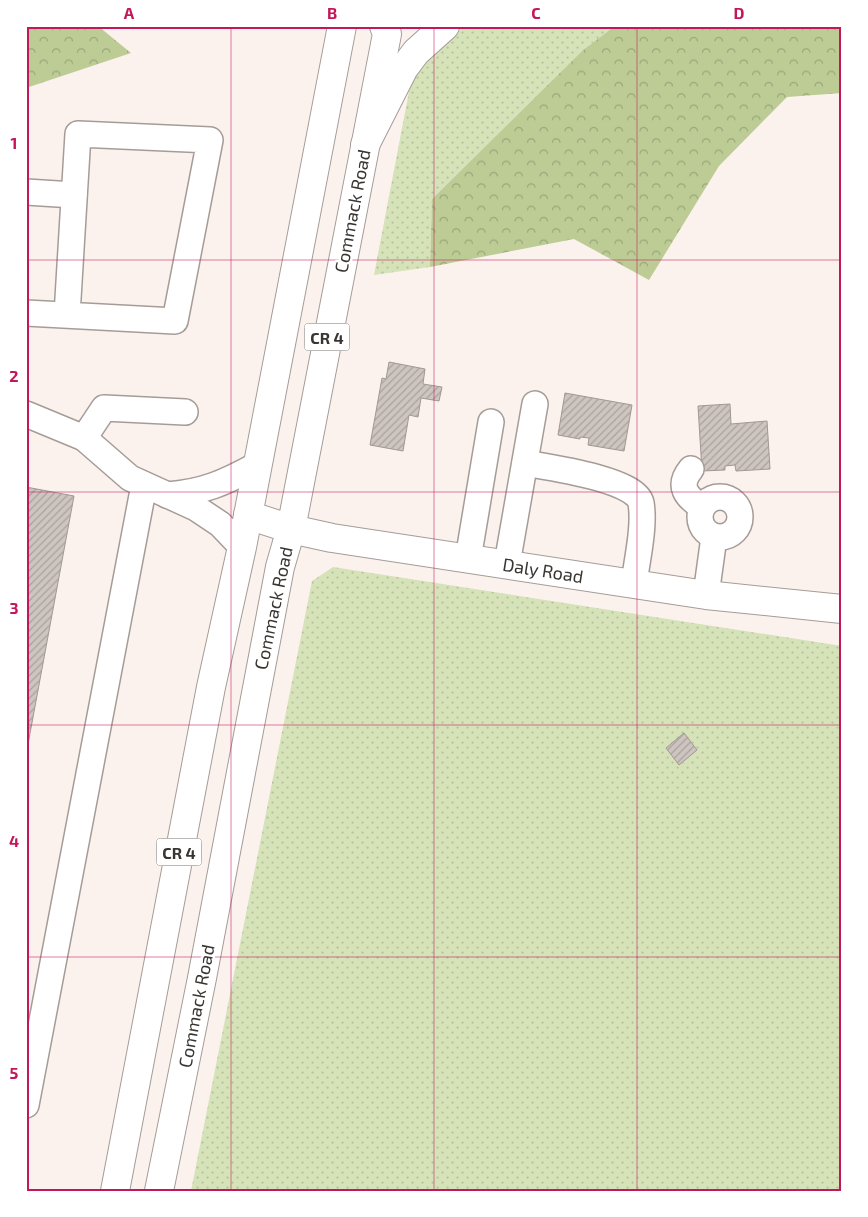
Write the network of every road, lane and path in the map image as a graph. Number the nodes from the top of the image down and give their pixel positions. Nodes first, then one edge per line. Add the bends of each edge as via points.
1 (342, 26) edge
2 (384, 26) edge
3 (445, 26) edge
4 (365, 145) junction
5 (26, 192) edge
6 (74, 195) junction
7 (26, 313) edge
8 (67, 315) junction
9 (535, 404) dead end
10 (185, 412) dead end
11 (26, 414) edge
12 (491, 422) dead end
13 (84, 438) junction
14 (525, 463) junction
15 (257, 465) junction
16 (691, 469) dead end
17 (154, 490) junction
18 (702, 507) junction
19 (248, 515) junction
20 (291, 529) junction
21 (714, 537) junction
22 (242, 547) junction
23 (468, 559) junction
24 (507, 564) junction
25 (634, 583) junction
26 (706, 595) junction
27 (842, 610) edge
28 (26, 1105) edge
29 (115, 1191) edge
30 (159, 1191) edge

1 - 15 main road, CR 4
2 - 4 main road, Commack Road / CR 4 via 387,34
3 - 4 main road via 416,52 404,68
4 - 20 main road, Commack Road / CR 4
5 - 6 lane
6 - 8 lane
6 - 8 lane via 78,134 210,140 175,321
7 - 8 lane
9 - 14 lane
10 - 13 lane via 104,408
11 - 13 lane
12 - 23 lane
13 - 17 lane via 130,478
14 - 24 lane
14 - 25 lane via 583,474 635,492 641,502 642,520
15 - 17 lane via 197,493
15 - 19 main road, CR 4
16 - 18 lane via 683,486 685,492
17 - 22 lane via 196,508
17 - 28 lane via 135,525
18 - 21 lane via 701,523 704,530
18 - 21 lane via 708,500 721,497 737,507 740,520 734,532
19 - 20 main road, Daly Road
19 - 22 main road, CR 4
20 - 23 main road, Daly Road
20 - 30 main road, Commack Road / CR 4 via 280,567
21 - 26 lane
22 - 29 main road, CR 4 via 211,687
23 - 24 main road, Daly Road
24 - 25 main road, Daly Road
25 - 26 main road, Daly Road
26 - 27 main road, Daly Road

